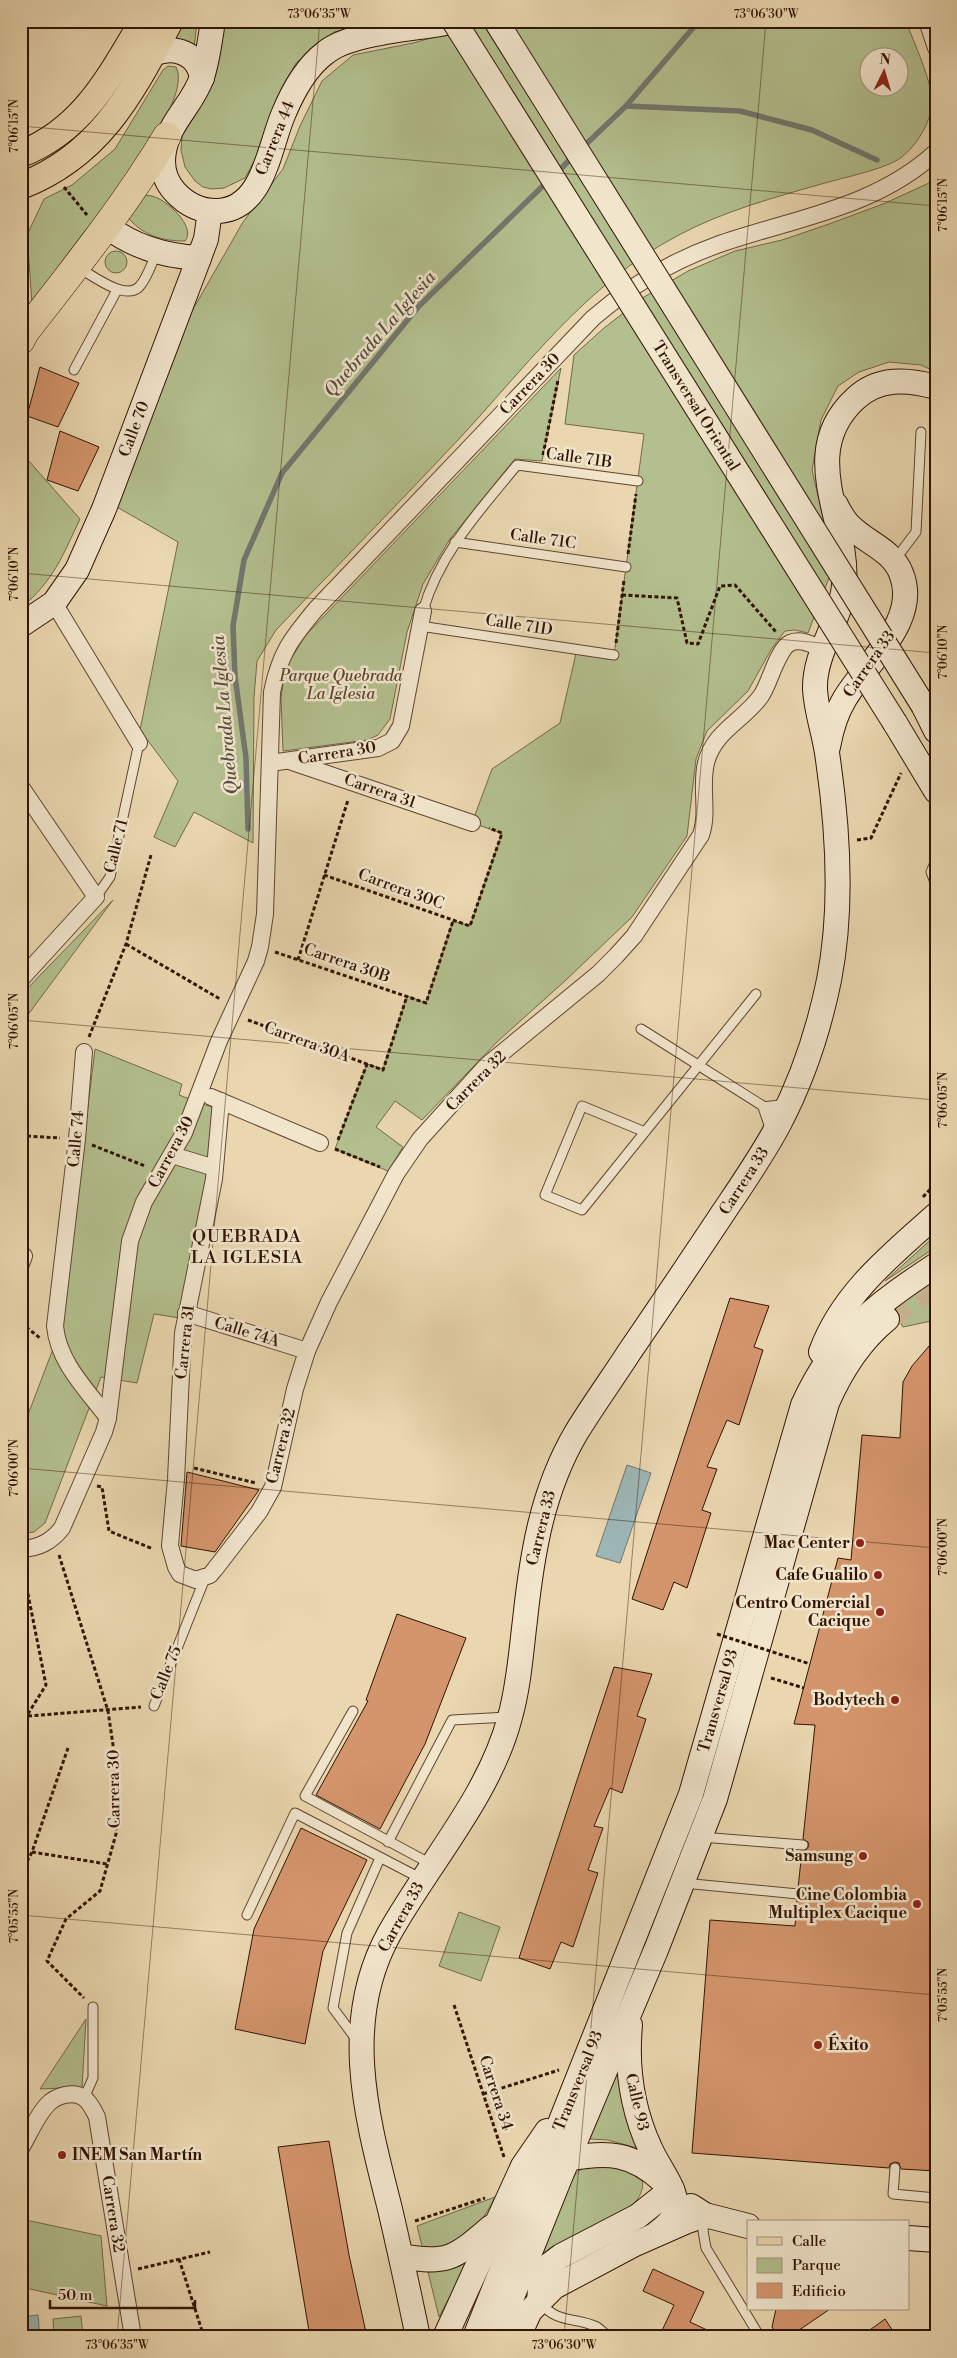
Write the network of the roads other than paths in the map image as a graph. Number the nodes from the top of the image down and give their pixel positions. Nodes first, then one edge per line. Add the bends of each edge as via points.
1 (144, 21) edge
2 (170, 21) edge
3 (213, 21) edge
4 (455, 21) edge
5 (496, 21) edge
6 (926, 21) edge
7 (936, 48) edge
8 (153, 54) junction
9 (202, 78) junction
10 (167, 136) junction
11 (936, 152) edge
12 (24, 153) edge
13 (40, 183) edge
14 (210, 211) junction
15 (99, 223) junction
16 (158, 252) junction
17 (199, 258) junction
18 (77, 266) junction
19 (117, 290) junction
20 (21, 340) edge
21 (74, 370) dead end
22 (936, 387) edge
23 (922, 432) dead end
24 (517, 465) joint
25 (638, 481) dead end
26 (829, 486) junction
27 (455, 542) junction
28 (894, 561) junction
29 (844, 566) junction
30 (626, 567) dead end
31 (54, 603) junction
32 (422, 618) junction
33 (21, 625) edge
34 (821, 654) junction
35 (614, 655) dead end
36 (860, 676) junction
37 (929, 713) edge
38 (936, 731) edge
39 (139, 743) joint
40 (827, 751) junction
41 (287, 760) junction
42 (270, 762) junction
43 (21, 787) edge
44 (936, 791) edge
45 (472, 823) road end
46 (936, 860) edge
47 (936, 885) edge
48 (96, 897) junction
49 (21, 979) edge
50 (756, 994) dead end
51 (641, 1029) dead end
52 (84, 1052) road end
53 (698, 1066) junction
54 (200, 1092) junction
55 (221, 1101) junction
56 (776, 1116) junction
57 (645, 1132) junction
58 (328, 1146) road end
59 (172, 1155) junction
60 (215, 1168) junction
61 (936, 1216) edge
62 (936, 1265) edge
63 (186, 1314) junction
64 (887, 1319) tunnel mouth
65 (307, 1350) junction
66 (803, 1405) junction
67 (108, 1418) junction
68 (21, 1548) edge
69 (205, 1578) junction
70 (154, 1706) road end
71 (353, 1711) dead end
72 (510, 1716) junction
73 (701, 1837) junction
74 (388, 1842) junction
75 (803, 1845) dead end
76 (380, 1858) junction
77 (427, 1872) junction
78 (683, 1883) junction
79 (798, 1894) dead end
80 (247, 1915) dead end
81 (93, 2007) road end
82 (632, 2008) junction
83 (361, 2046) junction
84 (586, 2061) junction
85 (84, 2098) junction
86 (21, 2148) edge
87 (895, 2168) dead end
88 (556, 2171) junction
89 (672, 2189) junction
90 (936, 2198) edge
91 (705, 2215) junction
92 (496, 2223) junction
93 (747, 2226) edge
94 (656, 2234) junction
95 (910, 2238) edge
96 (936, 2240) edge
97 (401, 2256) junction
98 (539, 2300) junction
99 (133, 2337) edge
100 (418, 2337) edge
101 (445, 2337) edge
102 (475, 2337) edge
103 (496, 2337) edge
104 (518, 2337) edge
105 (609, 2337) edge
106 (760, 2337) edge

1 - 12 main road via 85,110 60,134
2 - 8 main road
3 - 9 main road
4 - 14 main road, Carrera 44 via 352,39 324,53 296,89 283,114 261,177 253,189 234,208
4 - 44 main road, Transversal Oriental, bridge
5 - 37 main road, bridge
6 - 7 street
8 - 9 main road via 169,49 183,52 198,65
8 - 13 main road via 102,131 74,158
9 - 10 main road
10 - 14 main road, Carrera 44 via 162,162 170,186 187,202
10 - 15 highway via 143,177
11 - 42 street, Carrera 30 via 915,172 841,207 716,245 686,258 616,299 593,318 316,609 290,641 277,666 272,692
14 - 17 main road, Calle 70
15 - 16 main road
15 - 18 highway
16 - 17 main road
16 - 19 lane via 139,287 132,291
17 - 31 main road, Calle 70 via 104,509 77,570
18 - 19 lane
18 - 20 highway
19 - 21 lane
22 - 26 main road, Carrera 33 via 913,381 887,382 867,388 850,403 832,433 828,451
23 - 28 lane via 916,532
24 - 25 lane, Calle 71B
24 - 27 lane, Carrera 30
26 - 28 main road, Carrera 33 via 851,528
26 - 29 main road, Carrera 33
27 - 30 lane, Calle 71C
27 - 32 lane, Carrera 30 via 428,594
28 - 29 main road via 865,557
28 - 36 main road, Carrera 33 via 904,584 900,618 893,633
29 - 34 main road, Carrera 33 via 842,596
31 - 33 main road, Calle 70
31 - 39 street
32 - 35 lane, Calle 71D
32 - 41 street, Carrera 30 via 401,726 392,741 378,748
34 - 36 main road via 824,669 830,675 838,679
34 - 40 main road, Carrera 33 via 815,690
34 - 65 street, Carrera 32 via 810,643 800,641 783,649 759,698 718,737 705,764 701,835 634,936 598,974 486,1066 420,1139 396,1174 328,1302
36 - 40 main road, Carrera 33 via 839,709
37 - 38 main road
39 - 48 lane, Calle 71 via 110,877
40 - 56 main road, Carrera 33 via 838,907 829,978 812,1041
41 - 42 street, Carrera 30
41 - 45 street, Carrera 31
42 - 54 street, Carrera 30 via 265,914 260,947 218,1041
43 - 48 street
46 - 47 lane via 931,872
48 - 49 street, Calle 71
50 - 53 lane
51 - 53 lane
52 - 67 street, Calle 74 via 55,1326 64,1360
53 - 56 lane
53 - 57 lane
54 - 55 street
54 - 59 street, Carrera 30
55 - 58 street
55 - 60 street, Carrera 31
56 - 72 main road, Carrera 33 via 749,1175 589,1412 562,1459 550,1489 533,1556
57 - 57 lane via 582,1210 545,1195 582,1106
59 - 60 street
59 - 67 street, Carrera 30 via 144,1202 130,1241
60 - 63 street, Carrera 31
61 - 66 main road via 851,1297 825,1341
62 - 66 main road, Transversal 93 via 887,1298 856,1324 827,1360
63 - 65 street, Calle 74A
63 - 69 street, Carrera 31 via 170,1534 172,1556 180,1574 196,1580
64 - 73 main road, Transversal 93 via 847,1363 827,1403 729,1754
65 - 69 street, Carrera 32 via 273,1487 259,1512
66 - 84 main road, Transversal 93 via 691,1794
67 - 68 street, Carrera 30 via 67,1519 47,1542
69 - 70 lane, Calle 75
71 - 74 lane via 305,1796
72 - 74 lane via 452,1720
72 - 77 main road, Carrera 33 via 483,1782
73 - 75 lane
73 - 78 main road, Transversal 93
74 - 77 lane
76 - 77 lane
76 - 80 lane via 295,1813
76 - 83 lane via 347,1933 333,2008
77 - 83 main road, Carrera 33 via 379,1953 367,1999
78 - 79 lane
78 - 82 main road, Transversal 93
81 - 85 lane via 93,2078
82 - 88 main road, Transversal 93
82 - 89 main road, Calle 93 via 629,2041 631,2089 649,2148
83 - 97 main road, Carrera 33 via 366,2115
84 - 88 main road, Transversal 93
84 - 92 main road via 541,2142 523,2166
85 - 86 street via 74,2094 58,2096 47,2105
85 - 99 street, Carrera 32 via 97,2117
87 - 90 lane via 893,2194
88 - 89 main road, Calle 93 via 589,2155 620,2156 646,2168
88 - 102 main road
88 - 103 main road
89 - 91 main road, Calle 93
89 - 94 main road via 675,2211 672,2221
89 - 98 main road via 638,2216 549,2265
91 - 93 main road, Calle 93
91 - 94 main road
91 - 106 lane via 706,2248
92 - 97 main road via 453,2257 430,2260
92 - 101 main road
94 - 98 main road via 568,2279
95 - 96 main road
97 - 100 main road, Carrera 33
98 - 104 main road
98 - 105 lane via 557,2318 596,2327

